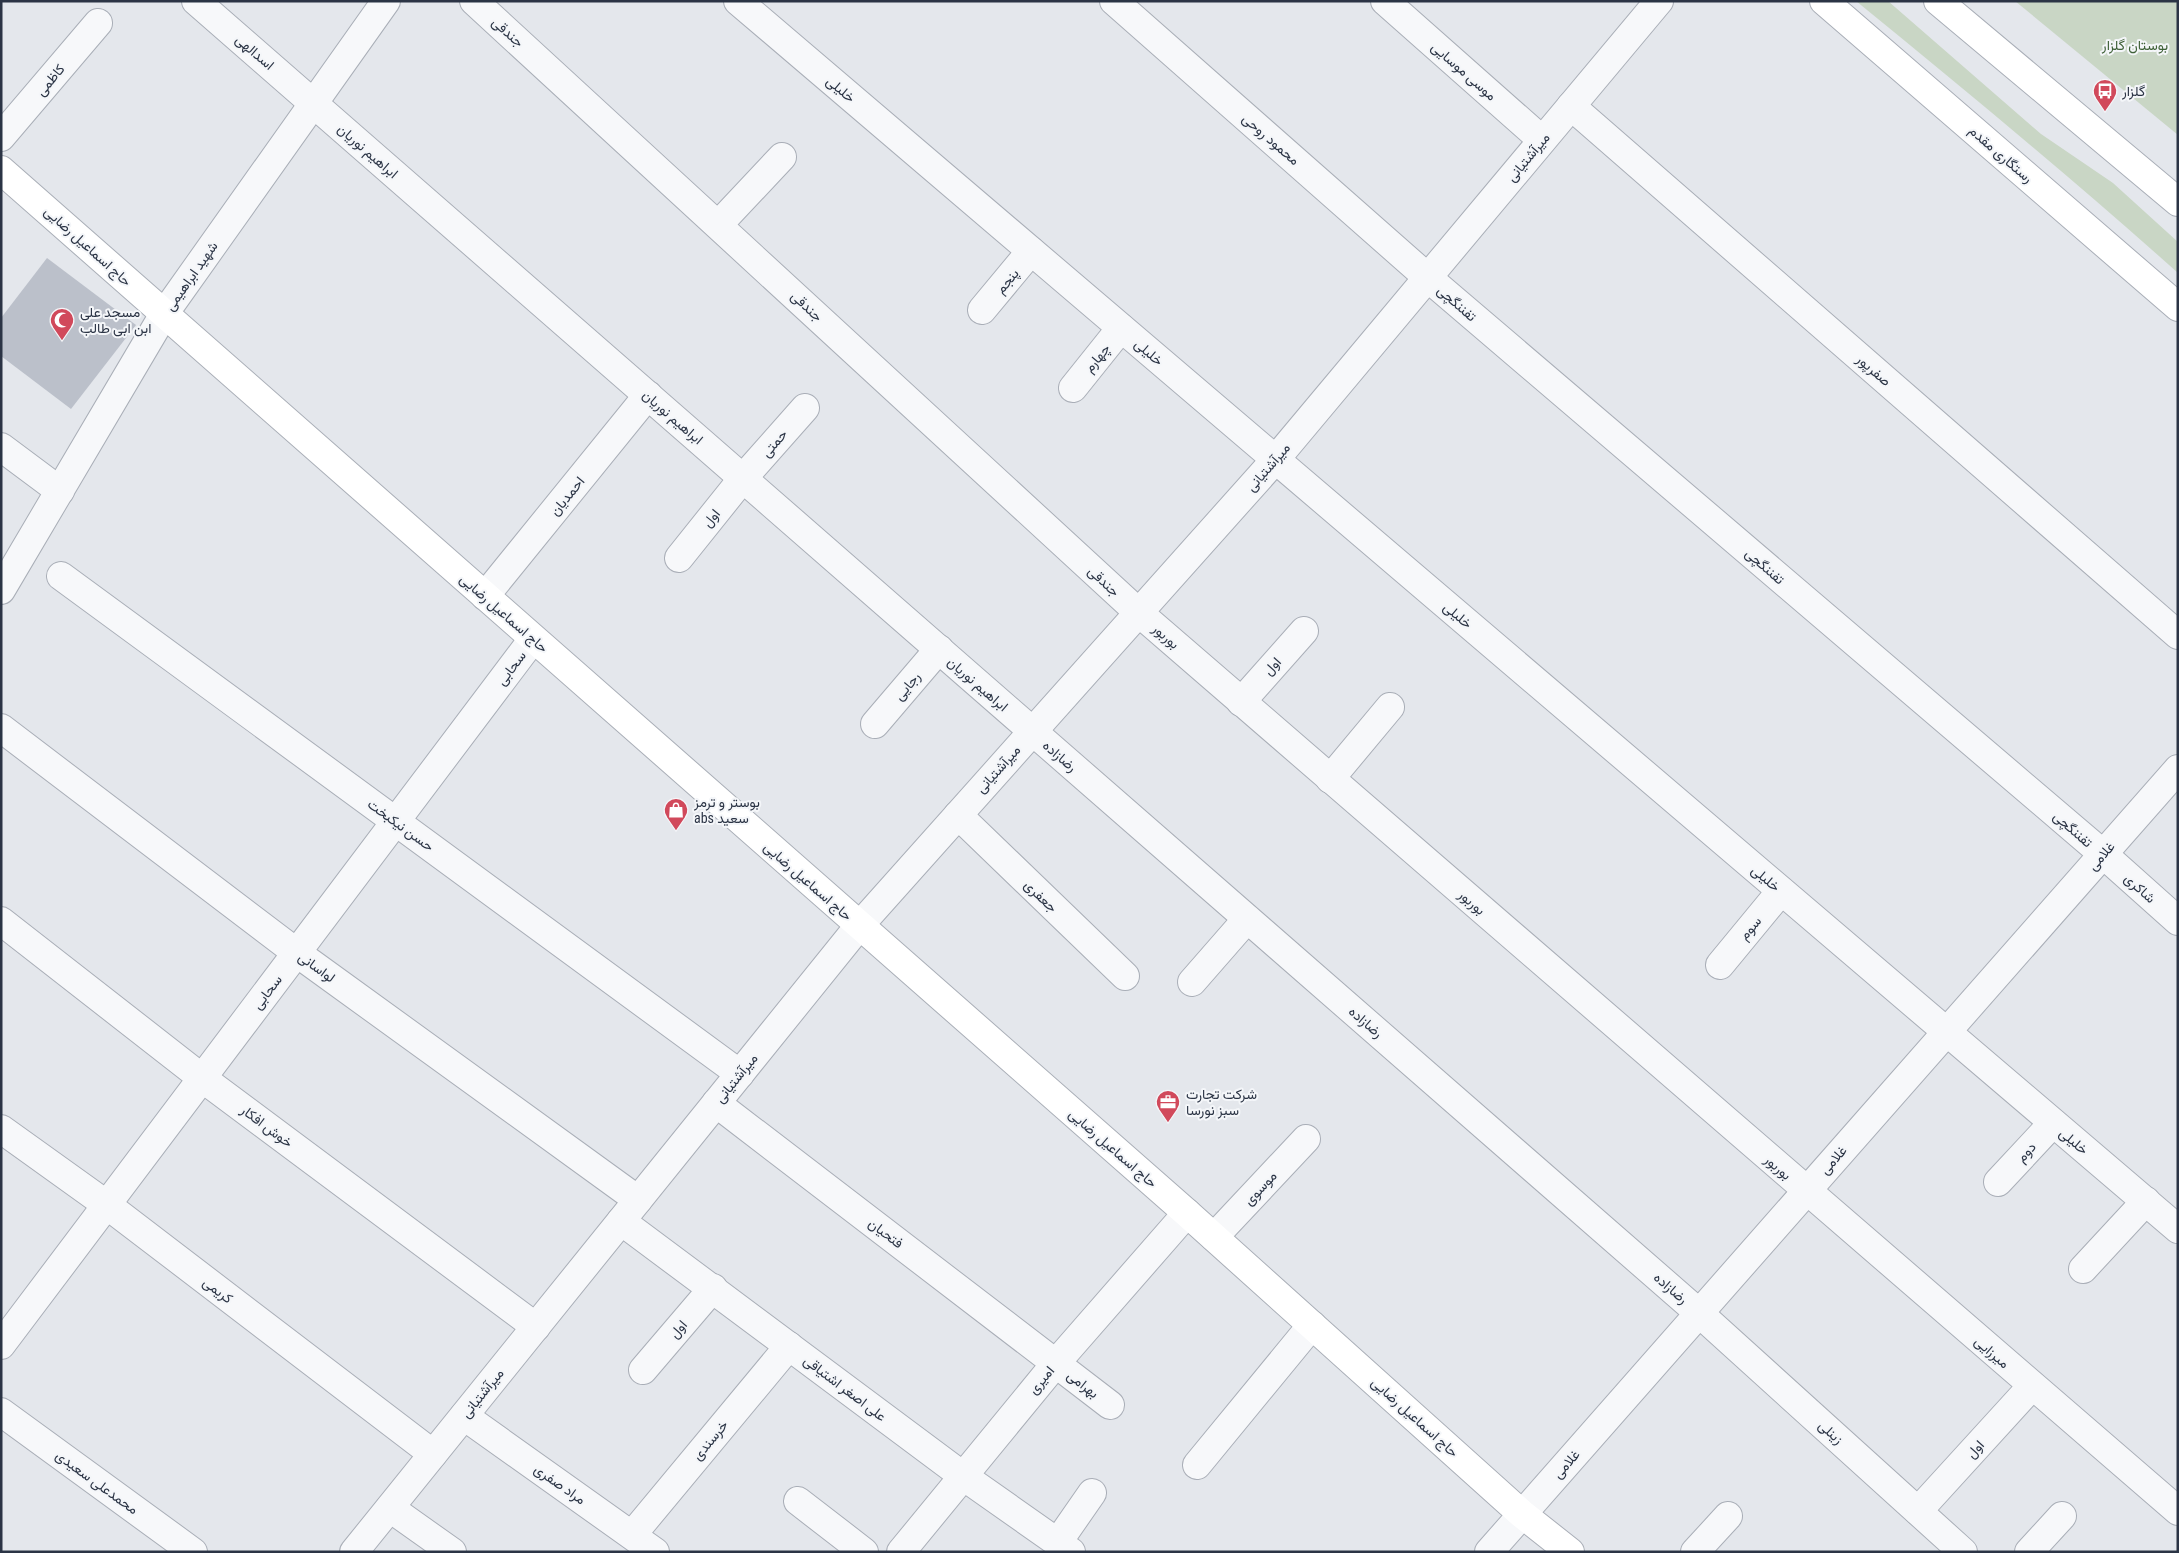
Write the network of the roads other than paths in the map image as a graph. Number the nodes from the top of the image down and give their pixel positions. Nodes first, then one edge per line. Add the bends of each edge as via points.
1 (196, 1) edge
2 (386, 1) edge
3 (474, 1) edge
4 (738, 1) edge
5 (1114, 1) edge
6 (1385, 1) edge
7 (1659, 1) edge
8 (1824, 1) edge
9 (1938, 1) edge
10 (98, 23) dead end
11 (314, 103) junction
12 (1571, 106) junction
13 (1, 137) edge
14 (1542, 140) junction
15 (782, 156) dead end
16 (1, 170) edge
17 (2178, 202) edge
18 (718, 224) junction
19 (1031, 251) junction
20 (1428, 277) junction
21 (2176, 305) edge
22 (982, 310) dead end
23 (164, 314) junction
24 (1121, 328) junction
25 (1073, 388) dead end
26 (648, 395) junction
27 (805, 408) dead end
28 (1, 447) edge
29 (1275, 460) junction
30 (743, 478) junction
31 (60, 491) junction
32 (678, 558) dead end
33 (61, 576) dead end
34 (1, 590) edge
35 (485, 596) junction
36 (1138, 612) junction
37 (1304, 631) dead end
38 (2178, 635) edge
39 (533, 639) junction
40 (939, 649) junction
41 (1241, 702) junction
42 (1390, 707) dead end
43 (875, 724) dead end
44 (1, 728) edge
45 (1032, 731) junction
46 (2178, 769) edge
47 (1330, 779) junction
48 (958, 815) junction
49 (396, 822) junction
50 (2103, 854) junction
51 (1781, 891) junction
52 (1247, 919) junction
53 (1, 921) edge
54 (2178, 921) edge
55 (860, 926) junction
56 (297, 952) junction
57 (1720, 965) dead end
58 (1125, 976) dead end
59 (1192, 982) dead end
60 (1946, 1032) junction
61 (740, 1074) junction
62 (202, 1078) junction
63 (716, 1103) junction
64 (2053, 1123) junction
65 (1, 1128) edge
66 (1306, 1140) dead end
67 (1998, 1182) dead end
68 (1806, 1191) junction
69 (638, 1200) junction
70 (2146, 1201) junction
71 (107, 1205) junction
72 (1187, 1213) junction
73 (622, 1221) junction
74 (2178, 1229) edge
75 (1214, 1237) junction
76 (2084, 1269) dead end
77 (713, 1288) junction
78 (1699, 1313) junction
79 (1312, 1325) junction
80 (536, 1327) junction
81 (1, 1345) edge
82 (789, 1346) junction
83 (1056, 1363) junction
84 (643, 1370) dead end
85 (2032, 1386) junction
86 (1110, 1405) dead end
87 (1, 1412) edge
88 (464, 1416) junction
89 (433, 1454) junction
90 (1197, 1465) dead end
91 (963, 1476) junction
92 (1092, 1493) dead end
93 (798, 1501) dead end
94 (390, 1508) junction
95 (1918, 1511) junction
96 (2178, 1511) edge
97 (1522, 1514) junction
98 (1728, 1516) dead end
99 (2062, 1516) dead end
100 (632, 1535) junction
101 (1065, 1547) edge
102 (192, 1552) edge
103 (354, 1552) edge
104 (452, 1552) edge
105 (655, 1552) edge
106 (864, 1552) edge
107 (901, 1552) edge
108 (1489, 1552) edge
109 (1570, 1552) edge
110 (1695, 1552) edge
111 (1963, 1552) edge
112 (2029, 1552) edge

1 - 11 street, اسدالهی
2 - 11 street, شهید ابراهیمی
3 - 18 street, جندقی
4 - 19 street, خلیلی
5 - 20 street, محمود روحی
6 - 14 street, موسی موسایی
7 - 12 street, میرآشتیانی
8 - 21 main road, رستگاری مقدم
9 - 17 main road
10 - 13 street, کاظمی
11 - 23 street, شهید ابراهیمی
11 - 26 street, ابراهیم نوریان
12 - 14 street, میرآشتیانی
12 - 38 street, صفرپور
14 - 20 street, میرآشتیانی
15 - 18 street
16 - 23 main road, حاج اسماعیل رضایی
18 - 36 street, جندقی
19 - 22 street, پنجم
19 - 24 street, خلیلی
20 - 29 street, میرآشتیانی
20 - 50 street, تفننگچی
23 - 31 street, شهید ابراهیمی
23 - 35 main road, حاج اسماعیل رضایی
24 - 25 street, چهارم
24 - 29 street, خلیلی
26 - 30 street, ابراهیم نوریان
26 - 35 street, احمدیان
27 - 30 street, حمتی
28 - 31 street
29 - 36 street, میرآشتیانی
29 - 51 street, خلیلی
30 - 32 street, اول
30 - 40 street, ابراهیم نوریان
31 - 34 street, شهید ابراهیمی
33 - 49 street, حسن نیکبخت
35 - 39 main road, حاج اسماعیل رضایی
36 - 41 street, بوربور
36 - 45 street, میرآشتیانی
37 - 41 street, اول
39 - 49 street, سحابی
39 - 55 main road, حاج اسماعیل رضایی
40 - 43 street, رجایی
40 - 45 street, ابراهیم نوریان
41 - 47 street, بوربور
42 - 47 street
44 - 56 street, لواسانی
45 - 48 street, میرآشتیانی
45 - 52 street, رضازاده
46 - 50 street, غلامی
47 - 68 street, بوربور
48 - 55 street, میرآشتیانی
48 - 58 street, جعفری
49 - 56 street, سحابی
49 - 61 street, حسن نیکبخت
50 - 54 street, شاکری
50 - 60 street, غلامی
51 - 57 street, سوم
51 - 60 street, خلیلی
52 - 59 street
52 - 78 street, رضازاده
53 - 62 street, خوش افکار
55 - 61 street, میرآشتیانی
55 - 72 main road, حاج اسماعیل رضایی
56 - 62 street, سحابی
56 - 69 street, لواسانی
60 - 64 street, خلیلی
60 - 68 street, غلامی
61 - 63 street, میرآشتیانی
62 - 71 street, سحابی
62 - 80 street, خوش افکار
63 - 69 street, میرآشتیانی
63 - 83 street, فتحیان
64 - 67 street, دوم
64 - 70 street, خلیلی
65 - 71 street, کریمی
66 - 75 street, موسوی
68 - 78 street, غلامی
68 - 85 street, میرزایی
69 - 73 street, میرآشتیانی
70 - 74 street, خلیلی
70 - 76 street
71 - 81 street, سحابی
71 - 89 street, کریمی
72 - 75 main road, حاج اسماعیل رضایی
72 - 83 street, امیری
73 - 77 street, علی اصغر اشتیاقی
73 - 80 street, میرآشتیانی
75 - 79 main road, حاج اسماعیل رضایی
77 - 82 street, علی اصغر اشتیاقی
77 - 84 street, اول
78 - 95 street, زینلی
78 - 97 street, غلامی
79 - 90 street
79 - 97 main road, حاج اسماعیل رضایی
80 - 88 street, میرآشتیانی
82 - 91 street, علی اصغر اشتیاقی
82 - 100 street, خرسندی
83 - 86 street, بهرامی
83 - 91 street, امیری
85 - 95 street, اول
85 - 96 street, میرزایی
87 - 102 street, محمدعلی سعیدی
88 - 89 street, میرآشتیانی
88 - 100 street, مراد صفری
89 - 94 street, میرآشتیانی
91 - 101 street, علی اصغر اشتیاقی
91 - 107 street, امیری
92 - 101 street
93 - 106 street
94 - 103 street, میرآشتیانی
94 - 104 street
95 - 111 street, زینلی
97 - 108 street, غلامی
97 - 109 main road, حاج اسماعیل رضایی
98 - 110 street
99 - 112 street
100 - 105 street, مراد صفری

